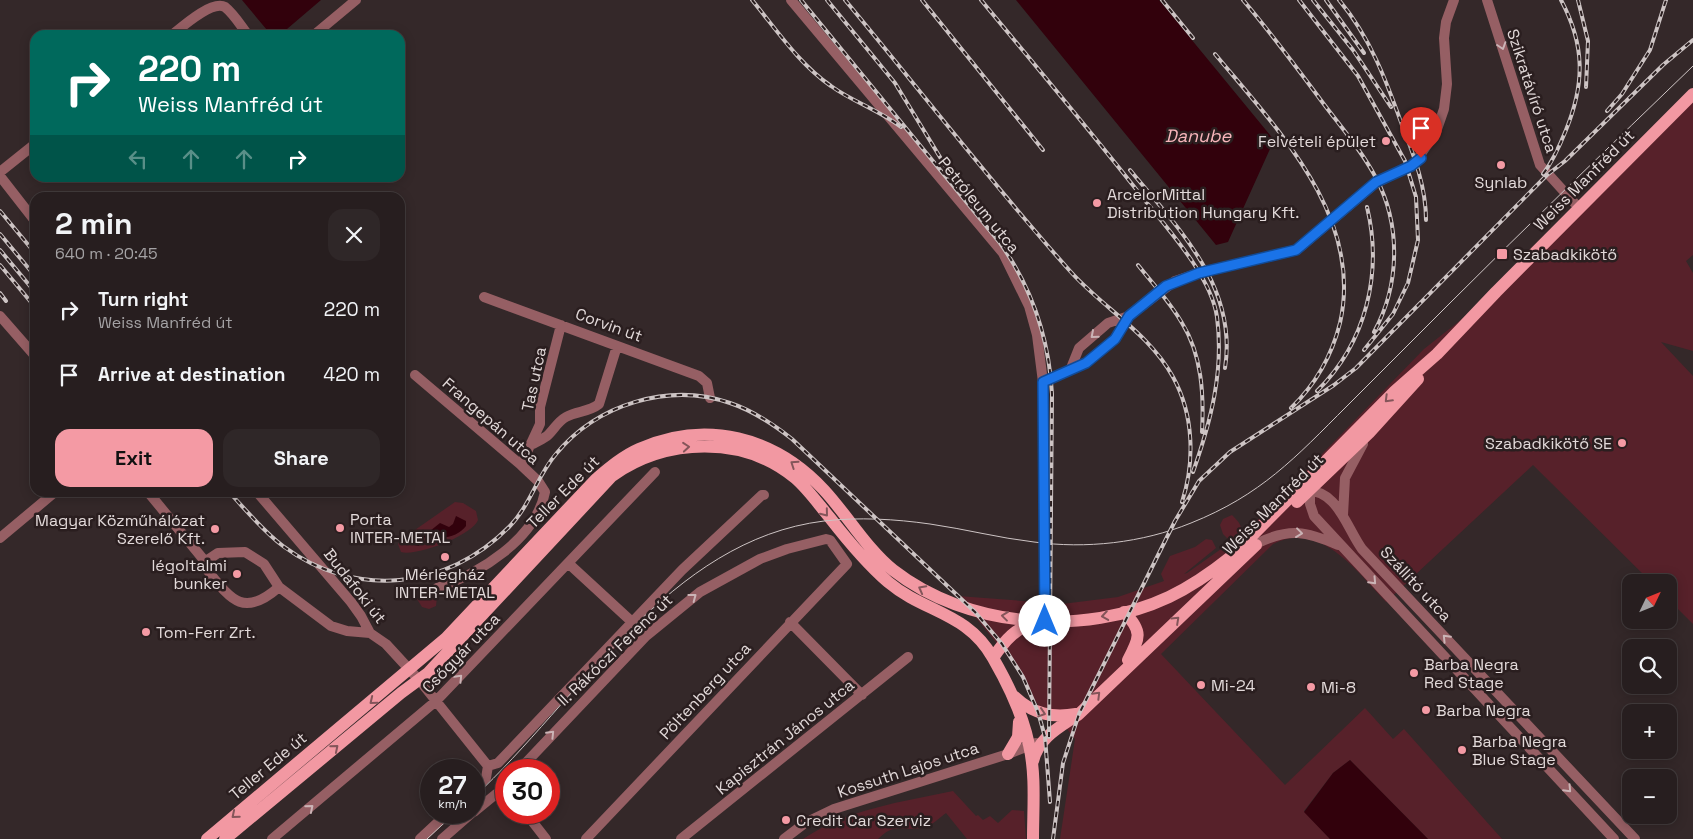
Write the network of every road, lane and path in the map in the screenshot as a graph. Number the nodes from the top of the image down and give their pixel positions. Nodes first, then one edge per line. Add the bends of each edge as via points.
1 (356, 0) edge
2 (791, 0) edge
3 (1454, 0) edge
4 (1487, 0) edge
5 (178, 30) edge
6 (244, 30) edge
7 (320, 30) edge
8 (1693, 94) edge
9 (30, 148) edge
10 (0, 172) edge
11 (0, 176) edge
12 (1579, 208) junction
13 (30, 215) edge
14 (484, 297) dead end
15 (0, 316) edge
16 (1129, 316) junction
17 (561, 325) junction
18 (617, 346) junction
19 (30, 350) edge
20 (1437, 354) junction
21 (1071, 368) junction
22 (415, 375) dead end
23 (1043, 382) junction
24 (710, 398) dead end
25 (1369, 433) junction
26 (533, 444) junction
27 (522, 465) junction
28 (1315, 471) junction
29 (655, 472) dead end
30 (1308, 491) junction
31 (1293, 494) junction
32 (764, 495) dead end
33 (49, 497) edge
34 (152, 497) edge
35 (261, 497) edge
36 (1343, 516) junction
37 (0, 538) edge
38 (1258, 543) junction
39 (1340, 546) junction
40 (568, 563) junction
41 (847, 564) joint
42 (208, 565) junction
43 (279, 587) junction
44 (437, 588) dead end
45 (1403, 592) junction
46 (1392, 602) junction
47 (1124, 612) junction
48 (631, 621) junction
49 (1045, 621) junction
50 (790, 622) junction
51 (370, 633) junction
52 (908, 657) dead end
53 (993, 658) junction
54 (1474, 667) junction
55 (1124, 669) junction
56 (410, 670) junction
57 (1463, 677) junction
58 (420, 680) junction
59 (1011, 693) junction
60 (862, 694) junction
61 (436, 701) junction
62 (1018, 710) junction
63 (1078, 714) junction
64 (1045, 737) junction
65 (1030, 746) junction
66 (1549, 747) junction
67 (1008, 754) junction
68 (1538, 757) junction
69 (529, 759) edge
70 (488, 766) junction
71 (1032, 766) junction
72 (485, 779) edge
73 (495, 795) edge
74 (485, 803) edge
75 (436, 824) edge
76 (459, 824) edge
77 (534, 824) edge
78 (207, 839) edge
79 (225, 839) edge
80 (272, 839) edge
81 (420, 839) edge
82 (442, 839) edge
83 (546, 839) edge
84 (586, 839) edge
85 (681, 839) edge
86 (784, 839) edge
87 (1033, 839) edge
88 (1614, 839) edge
89 (1634, 839) edge

1 - 7 street
2 - 23 street, Petróleum utca via 1003,254 1029,306 1037,335
3 - 16 street via 1444,38 1447,84 1444,109 1436,132 1416,162 1376,182 1296,250 1175,280
4 -> 12 street, Szikratávíró utca via 1540,165
5 - 6 street via 210,5 220,4
8 - 12 main road, Weiss Manfréd út
9 - 10 street
11 - 13 street
12 - 20 main road, Weiss Manfréd út
14 - 17 street, Corvin út
15 - 19 street
16 - 21 street via 1115,339 1086,363
16 -> 21 street via 1108,323 1079,348
17 - 18 street, Corvin út
17 - 26 street, Tas utca
18 - 24 street, Corvin út via 699,376 707,383
18 - 26 street via 599,404 588,411 565,417 548,435
20 - 25 main road, Weiss Manfréd út via 1403,398
20 -> 28 main road, Weiss Manfréd út
21 - 23 street
22 - 27 street, Frangepán utca
23 - 49 street, Petróleum utca
25 - 30 main road, Weiss Manfréd út
25 - 36 street via 1345,478
26 - 27 street, Tas utca
27 - 44 street, Frangepán utca via 545,492 538,513 502,554 473,574
28 - 30 street
28 - 31 main road, Weiss Manfréd út
29 - 40 street, Csőgyár utca
30 - 31 street
30 - 36 street, Szállító utca via 1328,497
30 - 38 main road, Weiss Manfréd út
30 - 39 street, Szállító utca via 1314,516
31 - 47 main road, Weiss Manfréd út via 1209,575 1168,597
32 - 48 street, II. Rákóczi Ferenc út
33 - 37 street
34 - 42 street
35 - 51 street, Budafoki út via 351,602
36 - 45 street, Szállító utca via 1362,549
38 -> 39 street, Szállító utca via 1276,534 1292,532 1318,536
55 -> 38 main road, Weiss Manfréd út
39 -> 46 street, Szállító utca
40 - 48 street
61 -> 40 street, Csőgyár utca
41 - 50 street, Pöltenberg utca
69 -> 41 street, II. Rákóczi Ferenc út via 646,636 700,592 760,559 826,539
42 - 43 street via 212,556 218,553 245,552 264,564
42 - 43 street via 208,571 228,596 238,602 252,604
43 - 51 street via 331,626
45 - 46 street
54 -> 45 street, Szállító utca
46 - 57 street, Szállító utca
47 -> 49 main road, Weiss Manfréd út via 1086,619
47 - 55 main road, Weiss Manfréd út via 1139,631
48 - 70 street, II. Rákóczi Ferenc út via 498,763
49 - 53 main road via 1018,629
49 -> 56 main road, Teller Ede út via 975,612 915,586 867,543 826,491 799,466 779,453 742,438 713,433 658,442 638,449 616,463 596,479 446,638
50 - 60 street
50 - 84 street, Pöltenberg utca
51 - 56 street, Budafoki út via 386,644
52 - 60 street, Kapisztrán János utca
58 -> 53 main road, Teller Ede út via 603,485 626,466 660,451 688,446 732,449 775,465 795,479 853,548 890,584 969,628
53 - 59 main road
54 - 57 street
54 - 66 street, Szállító utca
63 -> 55 main road, Weiss Manfréd út
56 - 58 street, Budafoki út
56 -> 78 main road, Teller Ede út
57 - 68 street, Szállító utca
58 - 61 street, Budafoki út
79 -> 58 main road, Teller Ede út
59 - 62 main road
59 -> 63 main road via 1030,709 1049,716
60 - 85 street, Kapisztrán János utca
61 - 70 street, Budafoki út
80 -> 61 street, Csőgyár utca
62 - 65 main road
62 - 67 main road via 1018,737
63 - 64 main road, Weiss Manfréd út
64 - 65 street, Kossuth Lajos utca
64 - 71 main road
65 - 67 street, Kossuth Lajos utca
65 - 71 main road
66 - 68 street
66 - 89 street, Szállító utca
67 - 71 main road via 1020,756
67 - 86 street, Kossuth Lajos utca via 834,809 805,823
68 -> 88 street, Szállító utca
70 - 72 street, II. Rákóczi Ferenc út
71 - 87 main road
73 - 74 street
75 - 81 street
76 - 82 street
77 - 83 street

